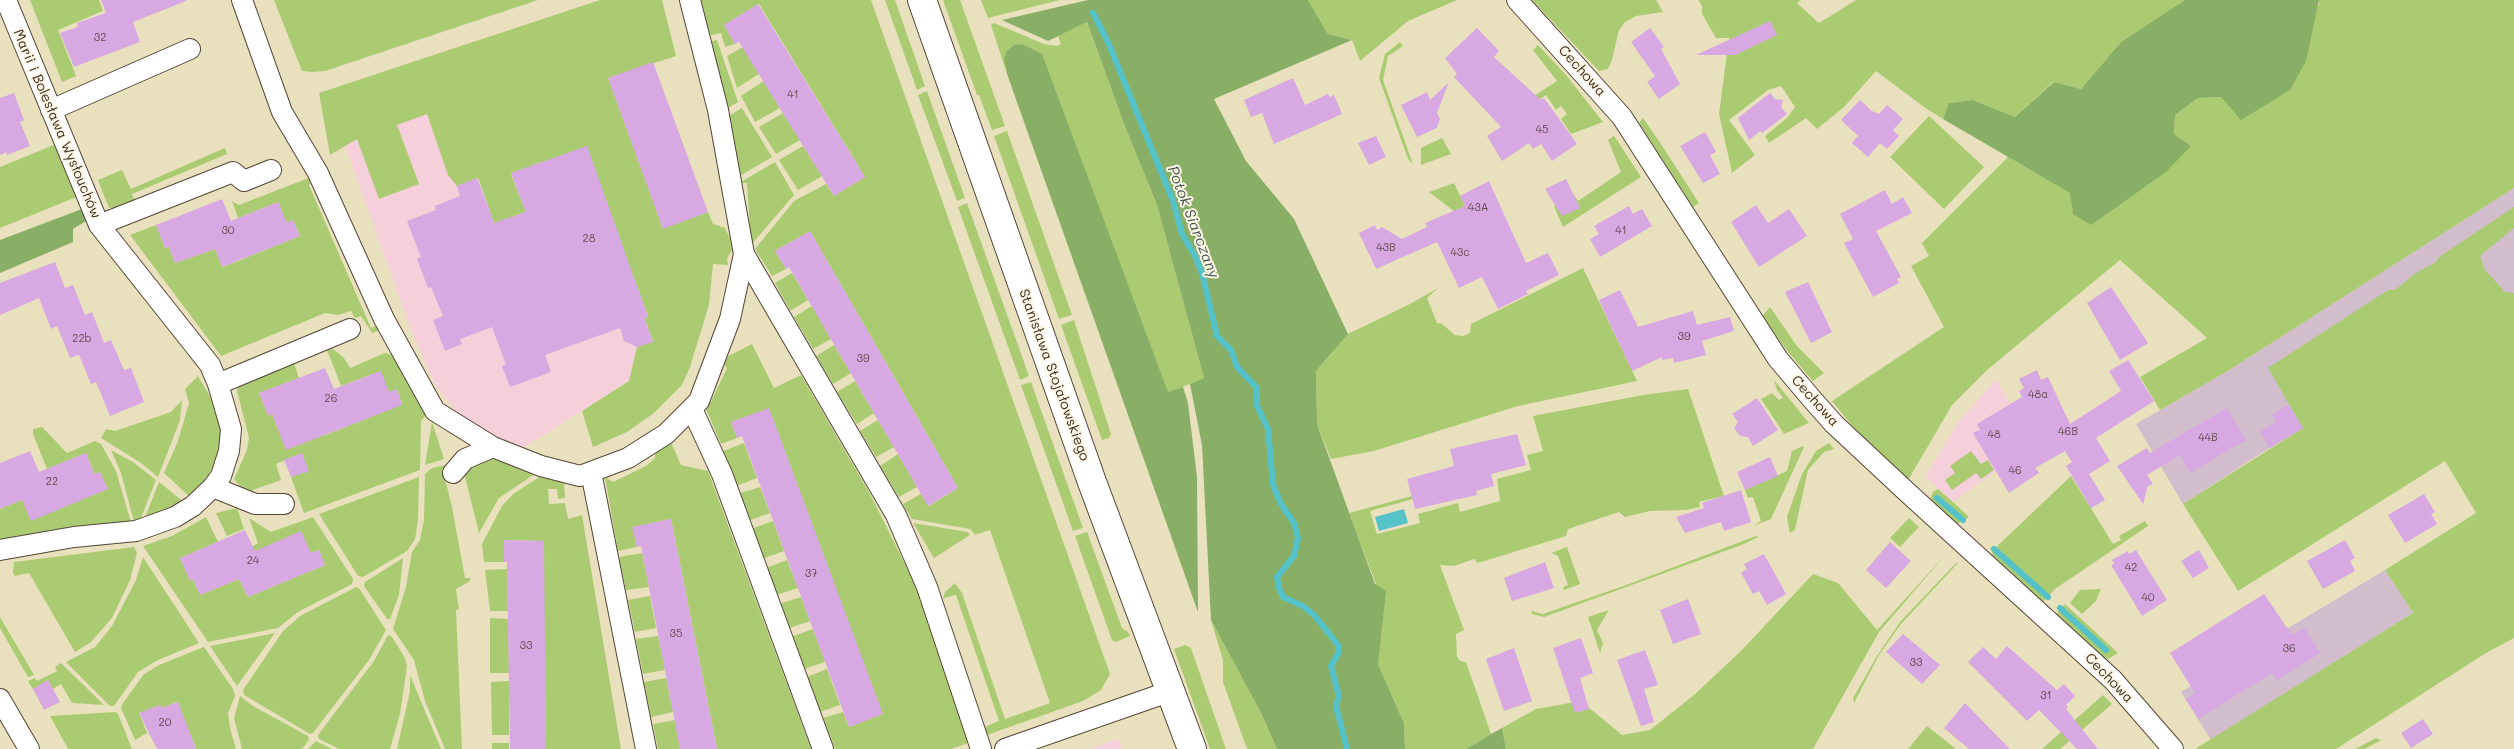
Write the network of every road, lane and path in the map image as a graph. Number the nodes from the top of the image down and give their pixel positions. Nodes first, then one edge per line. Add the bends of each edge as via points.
1 (6, 0) edge
2 (242, 0) edge
3 (690, 0) edge
4 (922, 0) edge
5 (1518, 0) edge
6 (190, 49) dead end
7 (50, 110) junction
8 (271, 170) dead end
9 (100, 225) junction
10 (744, 254) junction
11 (350, 329) dead end
12 (218, 384) junction
13 (692, 408) junction
14 (493, 447) junction
15 (591, 472) junction
16 (453, 473) dead end
17 (213, 487) junction
18 (284, 504) dead end
19 (0, 550) edge
20 (1170, 691) junction
21 (0, 700) edge
22 (29, 749) edge
23 (646, 749) edge
24 (823, 749) edge
25 (981, 749) edge
26 (1005, 749) edge
27 (1192, 749) edge
28 (2173, 749) edge

1 - 7 street, Marii i Bolesława Wysłouchów
2 - 14 street via 279,106 318,173 384,319 435,411
3 - 10 street via 718,110
4 - 20 street, Stanisława Stojałowskiego
5 - 28 street, Cechowa via 1626,122 1778,359 1811,398 1834,424 2113,680
6 - 7 street
7 - 9 street, Marii i Bolesława Wysłouchów
8 - 9 street via 244,181 233,172
9 - 12 street, Marii i Bolesława Wysłouchów via 210,366
10 - 13 street via 730,319 699,401
10 - 25 street via 896,515 927,587
11 - 12 street
12 - 17 street, Marii i Bolesława Wysłouchów via 228,414 231,440 221,476
13 - 15 street via 666,434 628,458
13 - 24 street via 722,474
14 - 15 street via 542,466 580,476
14 - 16 street via 465,459
15 - 23 street
17 - 18 street via 255,504
17 - 19 street, Marii i Bolesława Wysłouchów via 193,506 136,531 74,537
20 - 26 street
20 - 27 street, Stanisława Stojałowskiego
21 - 22 street

